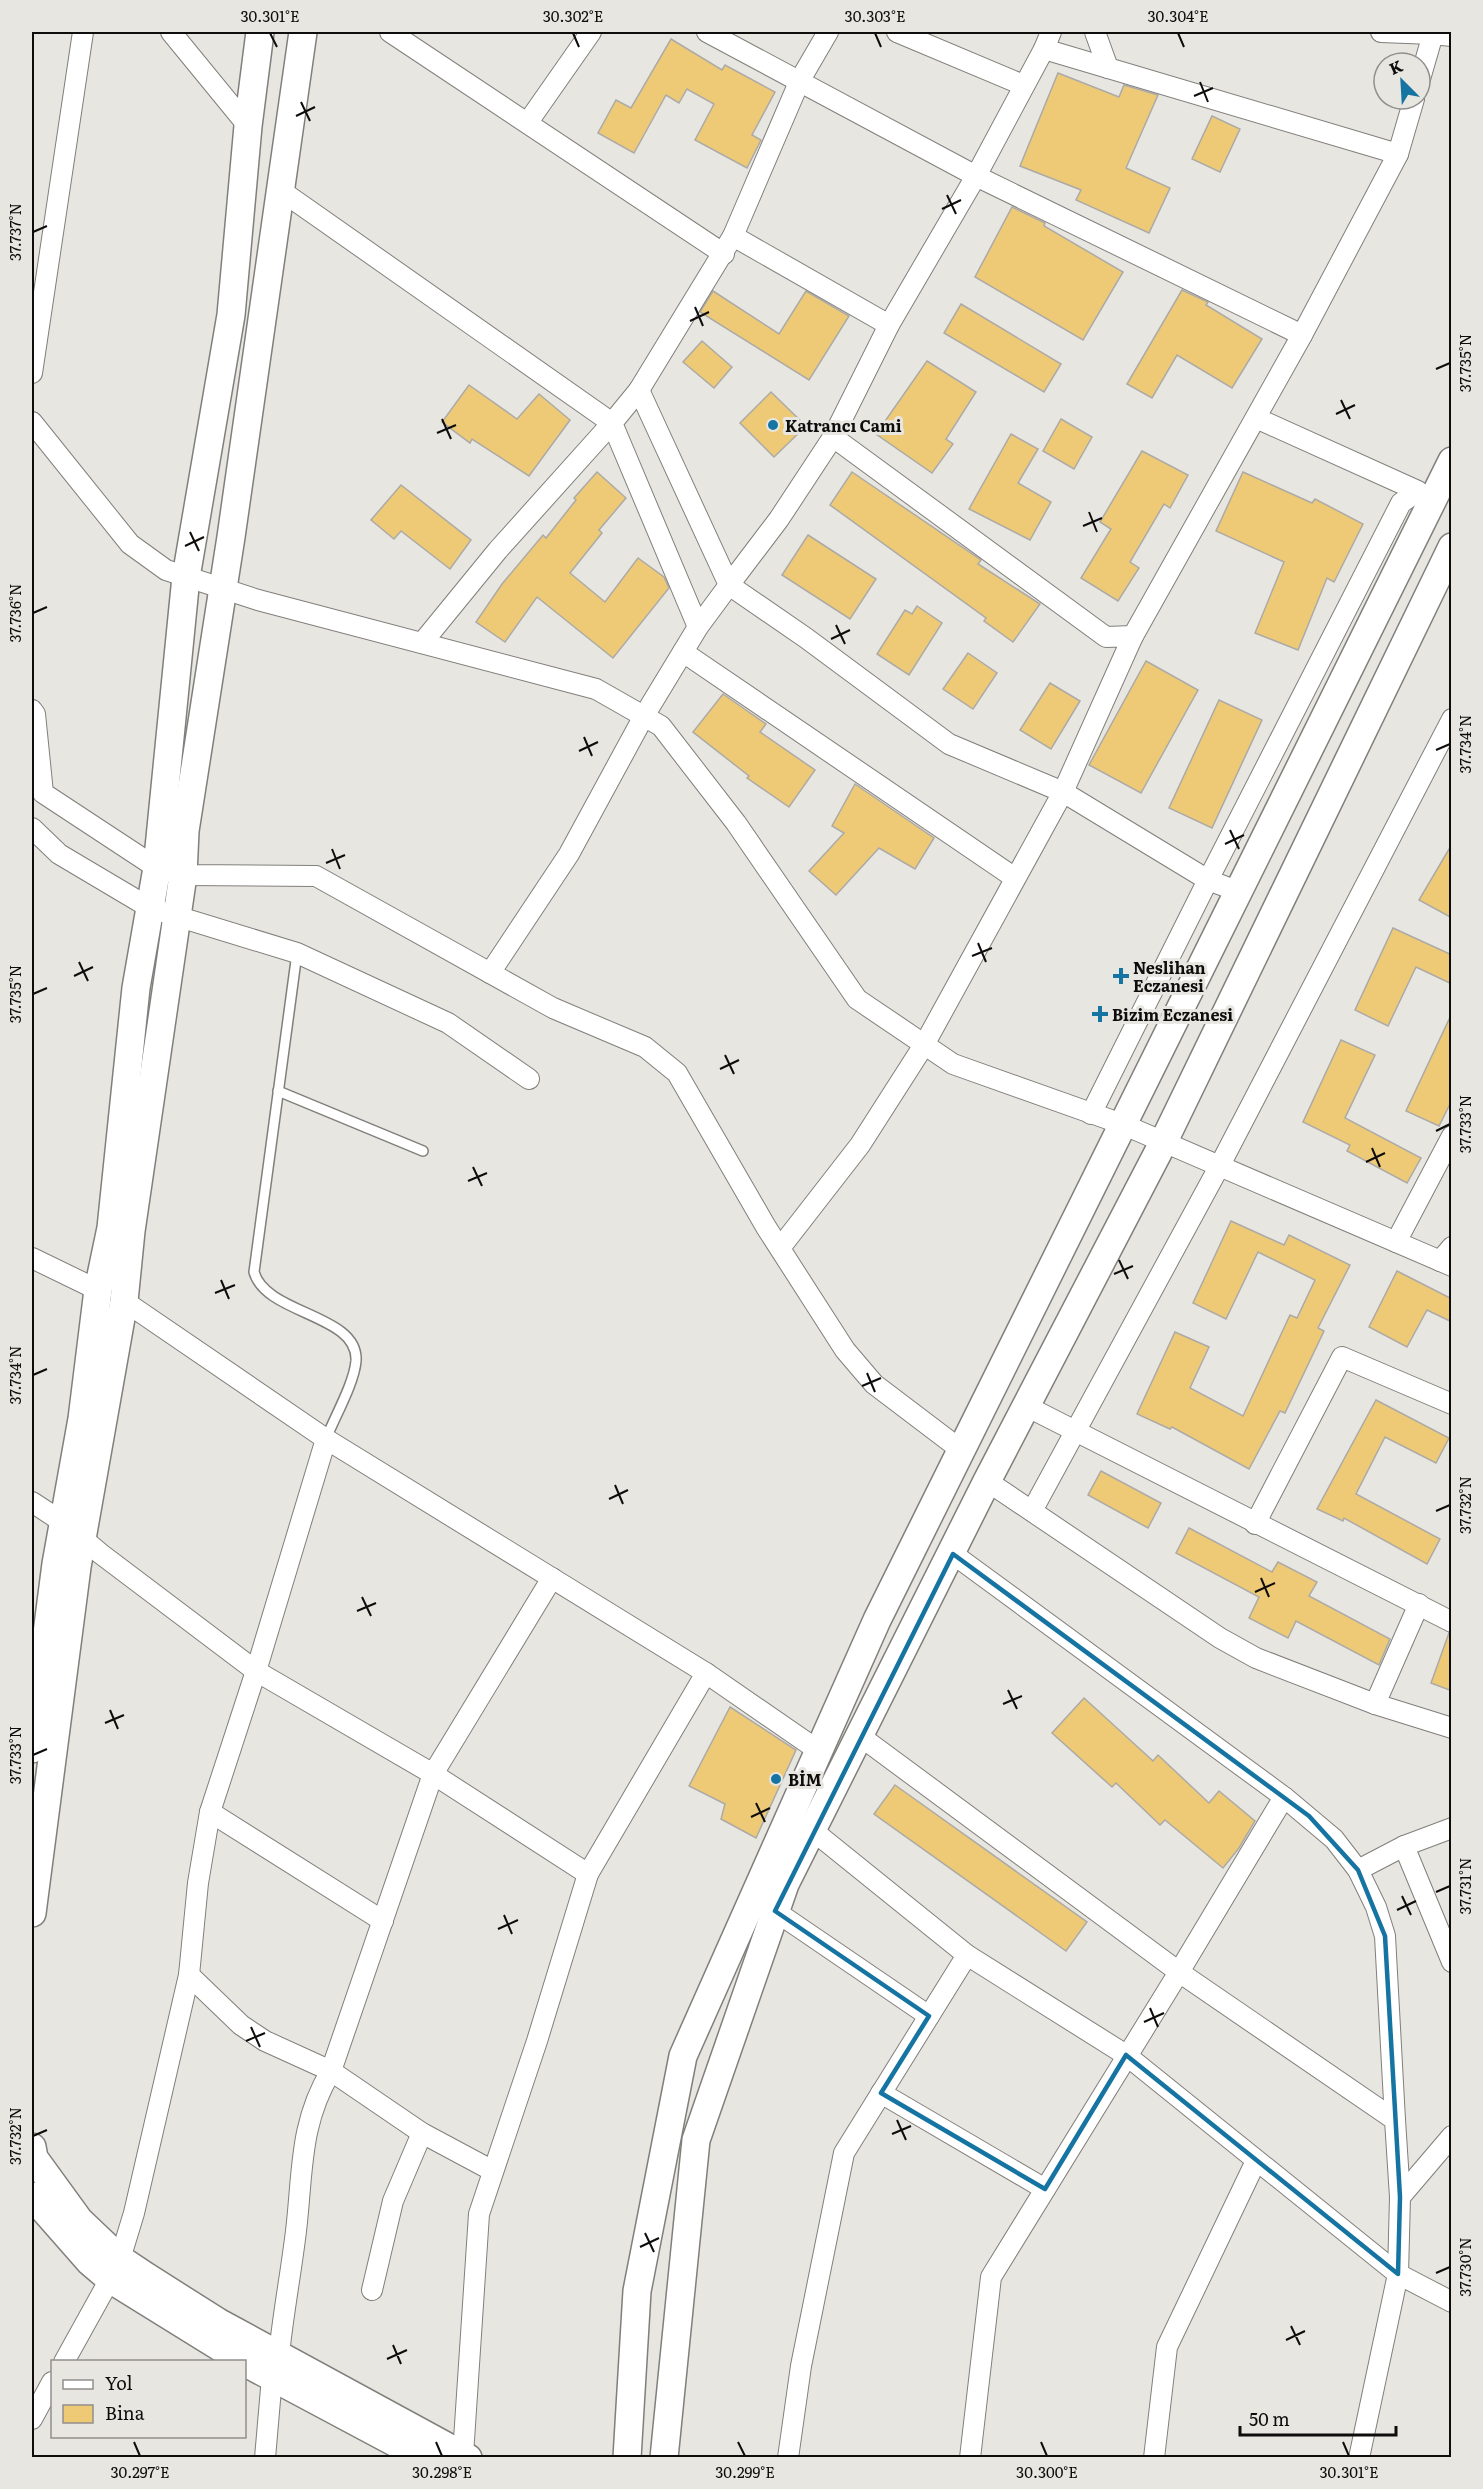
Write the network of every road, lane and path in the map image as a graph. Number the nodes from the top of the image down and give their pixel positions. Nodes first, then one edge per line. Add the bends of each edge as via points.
1 (83, 32) edge
2 (171, 32) edge
3 (260, 32) edge
4 (303, 32) edge
5 (390, 32) edge
6 (591, 32) edge
7 (707, 32) edge
8 (828, 32) edge
9 (897, 32) edge
10 (1095, 32) edge
11 (1381, 32) edge
12 (1440, 34) edge
13 (1047, 40) edge
14 (1432, 52) edge
15 (1108, 68) junction
16 (800, 80) junction
17 (1023, 85) junction
18 (1410, 111) edge
19 (528, 122) junction
20 (248, 126) junction
21 (1398, 153) junction
22 (976, 176) junction
23 (280, 190) junction
24 (733, 236) junction
25 (723, 254) junction
26 (889, 325) junction
27 (1302, 335) junction
28 (32, 372) edge
29 (639, 390) junction
30 (1256, 418) junction
31 (32, 422) edge
32 (612, 423) junction
33 (833, 437) junction
34 (1452, 461) edge
35 (1452, 547) edge
36 (186, 577) junction
37 (729, 585) junction
38 (223, 587) junction
39 (698, 627) junction
40 (1133, 636) junction
41 (422, 643) junction
42 (683, 652) junction
43 (32, 710) edge
44 (644, 716) junction
45 (1452, 719) edge
46 (1063, 792) junction
47 (32, 828) edge
48 (157, 868) junction
49 (183, 875) junction
50 (1015, 878) junction
51 (1208, 880) junction
52 (1237, 891) junction
53 (150, 908) junction
54 (178, 915) junction
55 (297, 953) junction
56 (490, 972) junction
57 (924, 1045) junction
58 (529, 1079) dead end
59 (278, 1091) junction
60 (1091, 1114) junction
61 (1122, 1124) junction
62 (1452, 1136) edge
63 (1163, 1143) junction
64 (423, 1151) dead end
65 (1219, 1167) junction
66 (1396, 1242) junction
67 (780, 1248) junction
68 (32, 1258) edge
69 (1448, 1258) edge
70 (98, 1290) junction
71 (124, 1301) junction
72 (1452, 1404) edge
73 (1028, 1407) junction
74 (1077, 1432) junction
75 (326, 1439) junction
76 (961, 1450) junction
77 (987, 1481) junction
78 (32, 1502) edge
79 (1032, 1511) junction
80 (1255, 1524) junction
81 (73, 1530) junction
82 (953, 1554) junction
83 (552, 1578) junction
84 (1419, 1604) junction
85 (1452, 1622) edge
86 (256, 1671) junction
87 (706, 1673) junction
88 (1375, 1704) junction
89 (1452, 1728) edge
90 (860, 1736) junction
91 (32, 1749) edge
92 (819, 1751) junction
93 (433, 1774) junction
94 (1284, 1797) junction
95 (210, 1812) junction
96 (1452, 1828) edge
97 (812, 1830) junction
98 (1404, 1846) junction
99 (1358, 1870) junction
100 (588, 1874) junction
101 (775, 1911) junction
102 (32, 1913) edge
103 (382, 1922) junction
104 (967, 1955) junction
105 (1452, 1962) edge
106 (1179, 1972) junction
107 (189, 1976) junction
108 (929, 2016) junction
109 (1126, 2055) junction
110 (331, 2071) junction
111 (881, 2093) junction
112 (1395, 2120) junction
113 (422, 2133) junction
114 (1452, 2136) edge
115 (32, 2155) edge
116 (1256, 2161) junction
117 (493, 2171) junction
118 (1045, 2189) junction
119 (32, 2196) edge
120 (1400, 2197) junction
121 (115, 2269) junction
122 (1398, 2274) junction
123 (372, 2290) dead end
124 (1452, 2302) edge
125 (65, 2360) edge
126 (241, 2360) edge
127 (246, 2362) edge
128 (275, 2366) junction
129 (51, 2384) edge
130 (32, 2419) edge
131 (465, 2456) edge
132 (265, 2457) edge
133 (424, 2457) edge
134 (627, 2457) edge
135 (664, 2457) edge
136 (788, 2457) edge
137 (970, 2457) edge
138 (1154, 2457) edge
139 (1359, 2457) edge

1 - 28 street
2 - 20 street
3 - 20 street
4 - 23 street
5 - 19 street
6 - 19 street
7 - 16 street
8 - 16 street
9 - 17 street
10 - 15 street
11 - 12 street
12 - 14 street
13 - 15 street
13 - 17 street
15 - 21 street
16 - 22 street
16 - 24 street
17 - 22 street
18 - 21 street
19 - 25 street
20 - 36 street via 231,315
21 - 27 street
22 - 26 street
22 - 27 street
23 - 32 street
23 - 38 street
24 - 25 street
24 - 26 street
25 - 29 street
26 - 33 street
27 - 30 street
29 - 32 street
29 - 37 street
30 - 40 street
30 - 51 street via 1418,491 1401,503
31 - 36 street via 130,544 166,570
32 - 39 street
32 - 41 street via 498,550
33 - 37 street
33 - 40 street via 1106,637
34 - 52 street
35 - 63 street
36 - 38 street
36 - 48 street
37 - 39 street
37 - 46 street via 949,744
38 - 41 street via 258,600
38 - 49 street via 185,831
39 - 42 street
40 - 46 street
41 - 44 street via 596,689
42 - 44 street
42 - 50 street
43 - 48 street via 43,793
44 - 56 street via 569,854
44 - 57 street via 661,726 736,823 857,999
45 - 65 street
46 - 50 street
46 - 51 street
47 - 53 street via 59,854
48 - 49 street
48 - 53 street
49 - 54 street
49 - 56 street via 316,876
50 - 57 street
51 - 52 street
51 - 60 street
52 - 61 street
53 - 54 street
53 - 70 street via 136,988 111,1228
54 - 55 street
54 - 71 street
55 - 58 street via 448,1023
55 - 59 lane
56 - 67 street via 553,1008 645,1047 677,1073
57 - 60 street via 953,1064
57 - 67 street via 860,1145
59 - 64 lane
59 - 75 lane via 254,1272 263,1290 344,1333 355,1349 355,1368
60 - 61 street
61 - 63 street
61 - 76 street
62 - 66 street
63 - 65 street
63 - 73 street
65 - 66 street
65 - 74 street
66 - 69 street
67 - 76 street via 845,1350 874,1384
68 - 70 street
70 - 81 street
71 - 75 street
71 - 81 street
72 - 80 street via 1342,1357
73 - 74 street
73 - 77 street
74 - 79 street
74 - 80 street
75 - 83 street
75 - 86 street
76 - 92 street via 877,1620
77 - 79 street
77 - 82 street
78 - 81 street
79 - 88 street via 1229,1643 1256,1658
80 - 84 street
81 - 86 street
81 - 91 street
81 - 102 street
82 - 90 street
82 - 94 street
83 - 87 street
83 - 93 street
84 - 85 street
84 - 88 street
86 - 93 street
86 - 95 street
87 - 92 street
87 - 100 street
88 - 89 street
90 - 97 street
90 - 106 street
92 - 134 street via 683,2056 637,2291
93 - 100 street
93 - 103 street
94 - 99 street via 1334,1839
94 - 106 street
95 - 103 street
95 - 107 street
96 - 98 street
97 - 101 street
97 - 104 street
98 - 99 street
98 - 105 street
99 - 112 street via 1385,1936
100 - 117 street
101 - 108 street
101 - 135 street via 696,2140
103 - 110 street
104 - 108 street
104 - 109 street
106 - 109 street
106 - 112 street
107 - 110 street via 241,2025 265,2041
107 - 121 street via 134,2213
108 - 111 street
109 - 116 street
109 - 118 street
110 - 113 street
110 - 128 street via 315,2097 301,2159 296,2231
111 - 118 street
111 - 136 street via 844,2154 801,2366
112 - 120 street
113 - 117 street
113 - 123 street via 393,2201
114 - 120 street
115 - 121 street
116 - 122 street
116 - 138 street via 1167,2347
117 - 131 street via 479,2214
118 - 137 street via 991,2277
119 - 121 street via 90,2262
120 - 122 street
121 - 125 street
121 - 126 street
121 - 128 street via 218,2322
122 - 124 street
122 - 139 street
127 - 128 street
128 - 131 street
128 - 132 street
128 - 133 street
129 - 130 street

